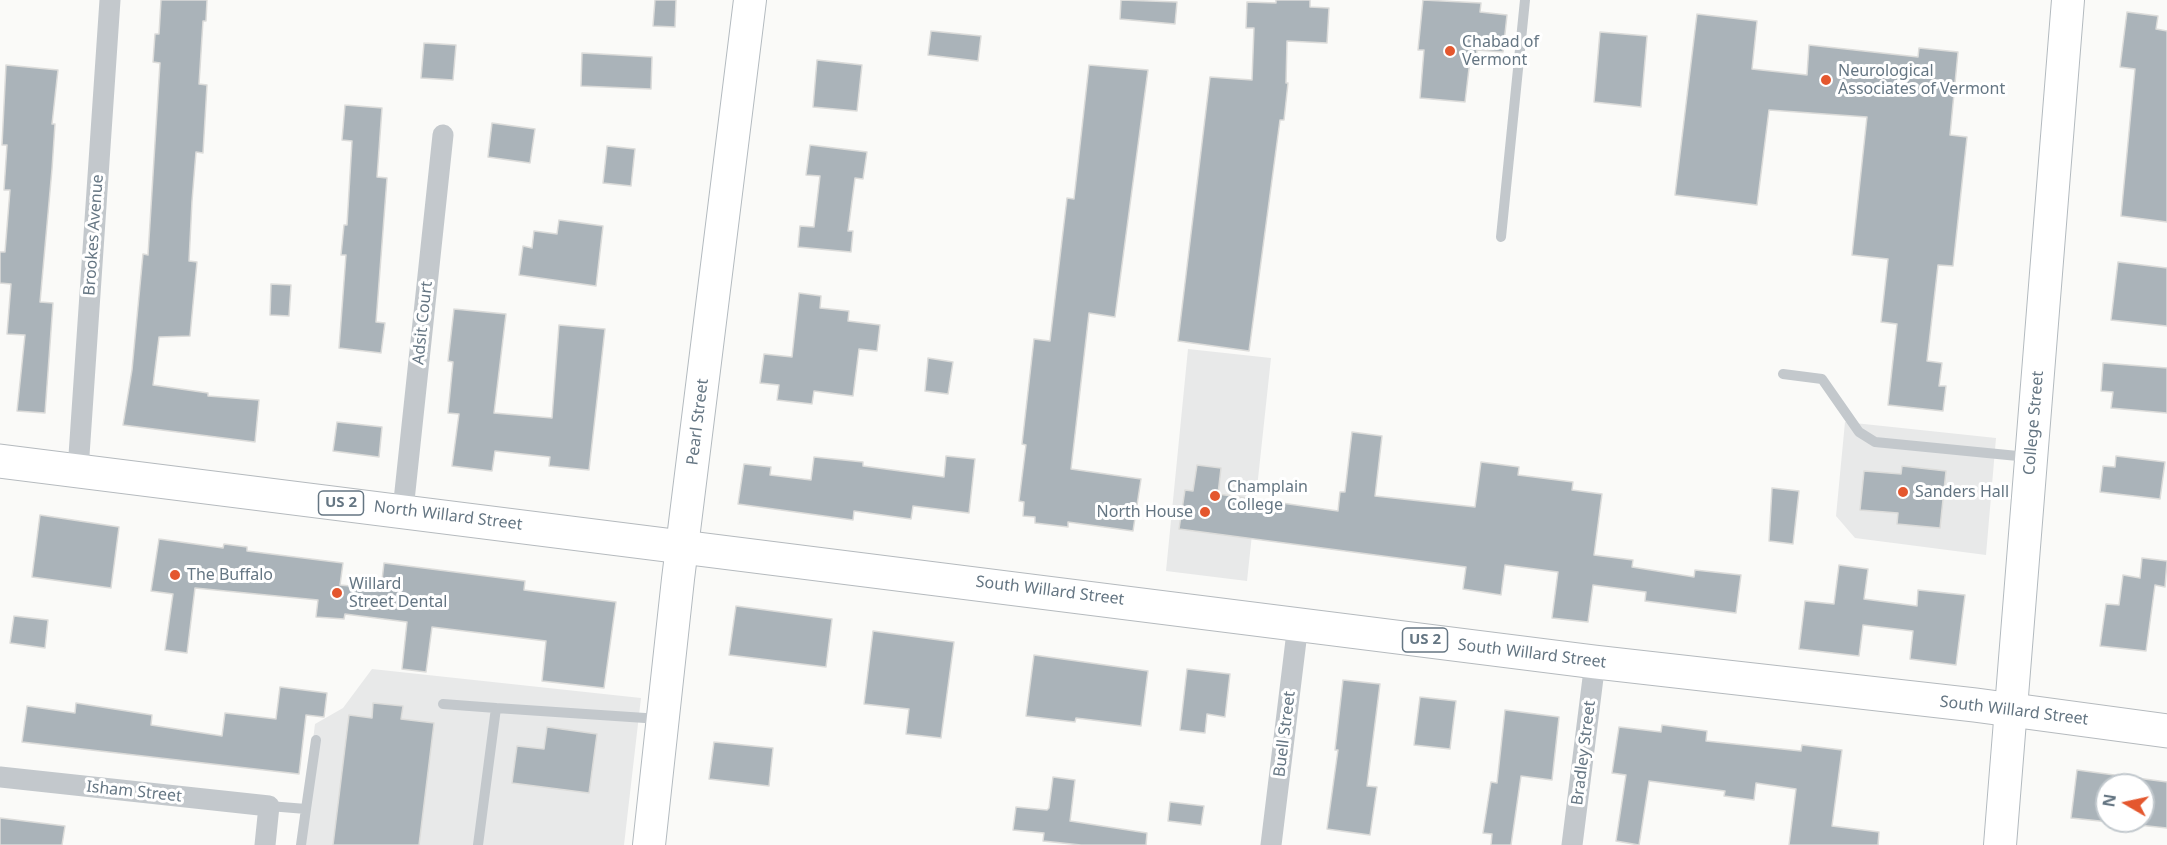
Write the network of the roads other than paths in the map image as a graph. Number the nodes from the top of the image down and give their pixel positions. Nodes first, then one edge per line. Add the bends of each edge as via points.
1 (110, 0) edge
2 (750, 0) edge
3 (1525, 0) edge
4 (2068, 0) edge
5 (443, 135) dead end
6 (1501, 237) dead end
7 (1783, 374) dead end
8 (2032, 458) junction
9 (0, 461) edge
10 (78, 470) junction
11 (403, 510) junction
12 (682, 545) junction
13 (1298, 624) junction
14 (1595, 662) junction
15 (443, 704) dead end
16 (496, 708) junction
17 (2011, 710) junction
18 (663, 719) junction
19 (2167, 730) edge
20 (316, 740) dead end
21 (0, 777) edge
22 (269, 806) junction
23 (306, 809) junction
24 (265, 845) edge
25 (302, 845) edge
26 (478, 845) edge
27 (649, 845) edge
28 (1271, 845) edge
29 (1572, 845) edge
30 (2000, 845) edge

1 - 10 street, Brookes Avenue
2 - 12 main road, Pearl Street
3 - 6 lane
4 - 8 main road, College Street
5 - 11 street, Adsit Court
7 - 8 lane via 1822,379 1859,432 1875,442
8 - 17 main road, College Street
9 - 10 main road, North Willard Street / US 2
10 - 11 main road, North Willard Street / US 2
11 - 12 main road, North Willard Street / US 2
12 - 13 main road, South Willard Street / US 2
12 - 18 main road, Pearl Street
13 - 14 main road, South Willard Street / US 2
13 - 28 street, Buell Street
14 - 17 main road, South Willard Street / US 2
14 - 29 street, Bradley Street
15 - 16 lane
16 - 18 lane
16 - 26 lane
17 - 19 main road, South Willard Street / US 2
17 - 30 main road, College Street
18 - 27 main road, Pearl Street
20 - 23 lane
21 - 22 street, Isham Street
22 - 23 lane
22 - 24 street
23 - 25 lane

